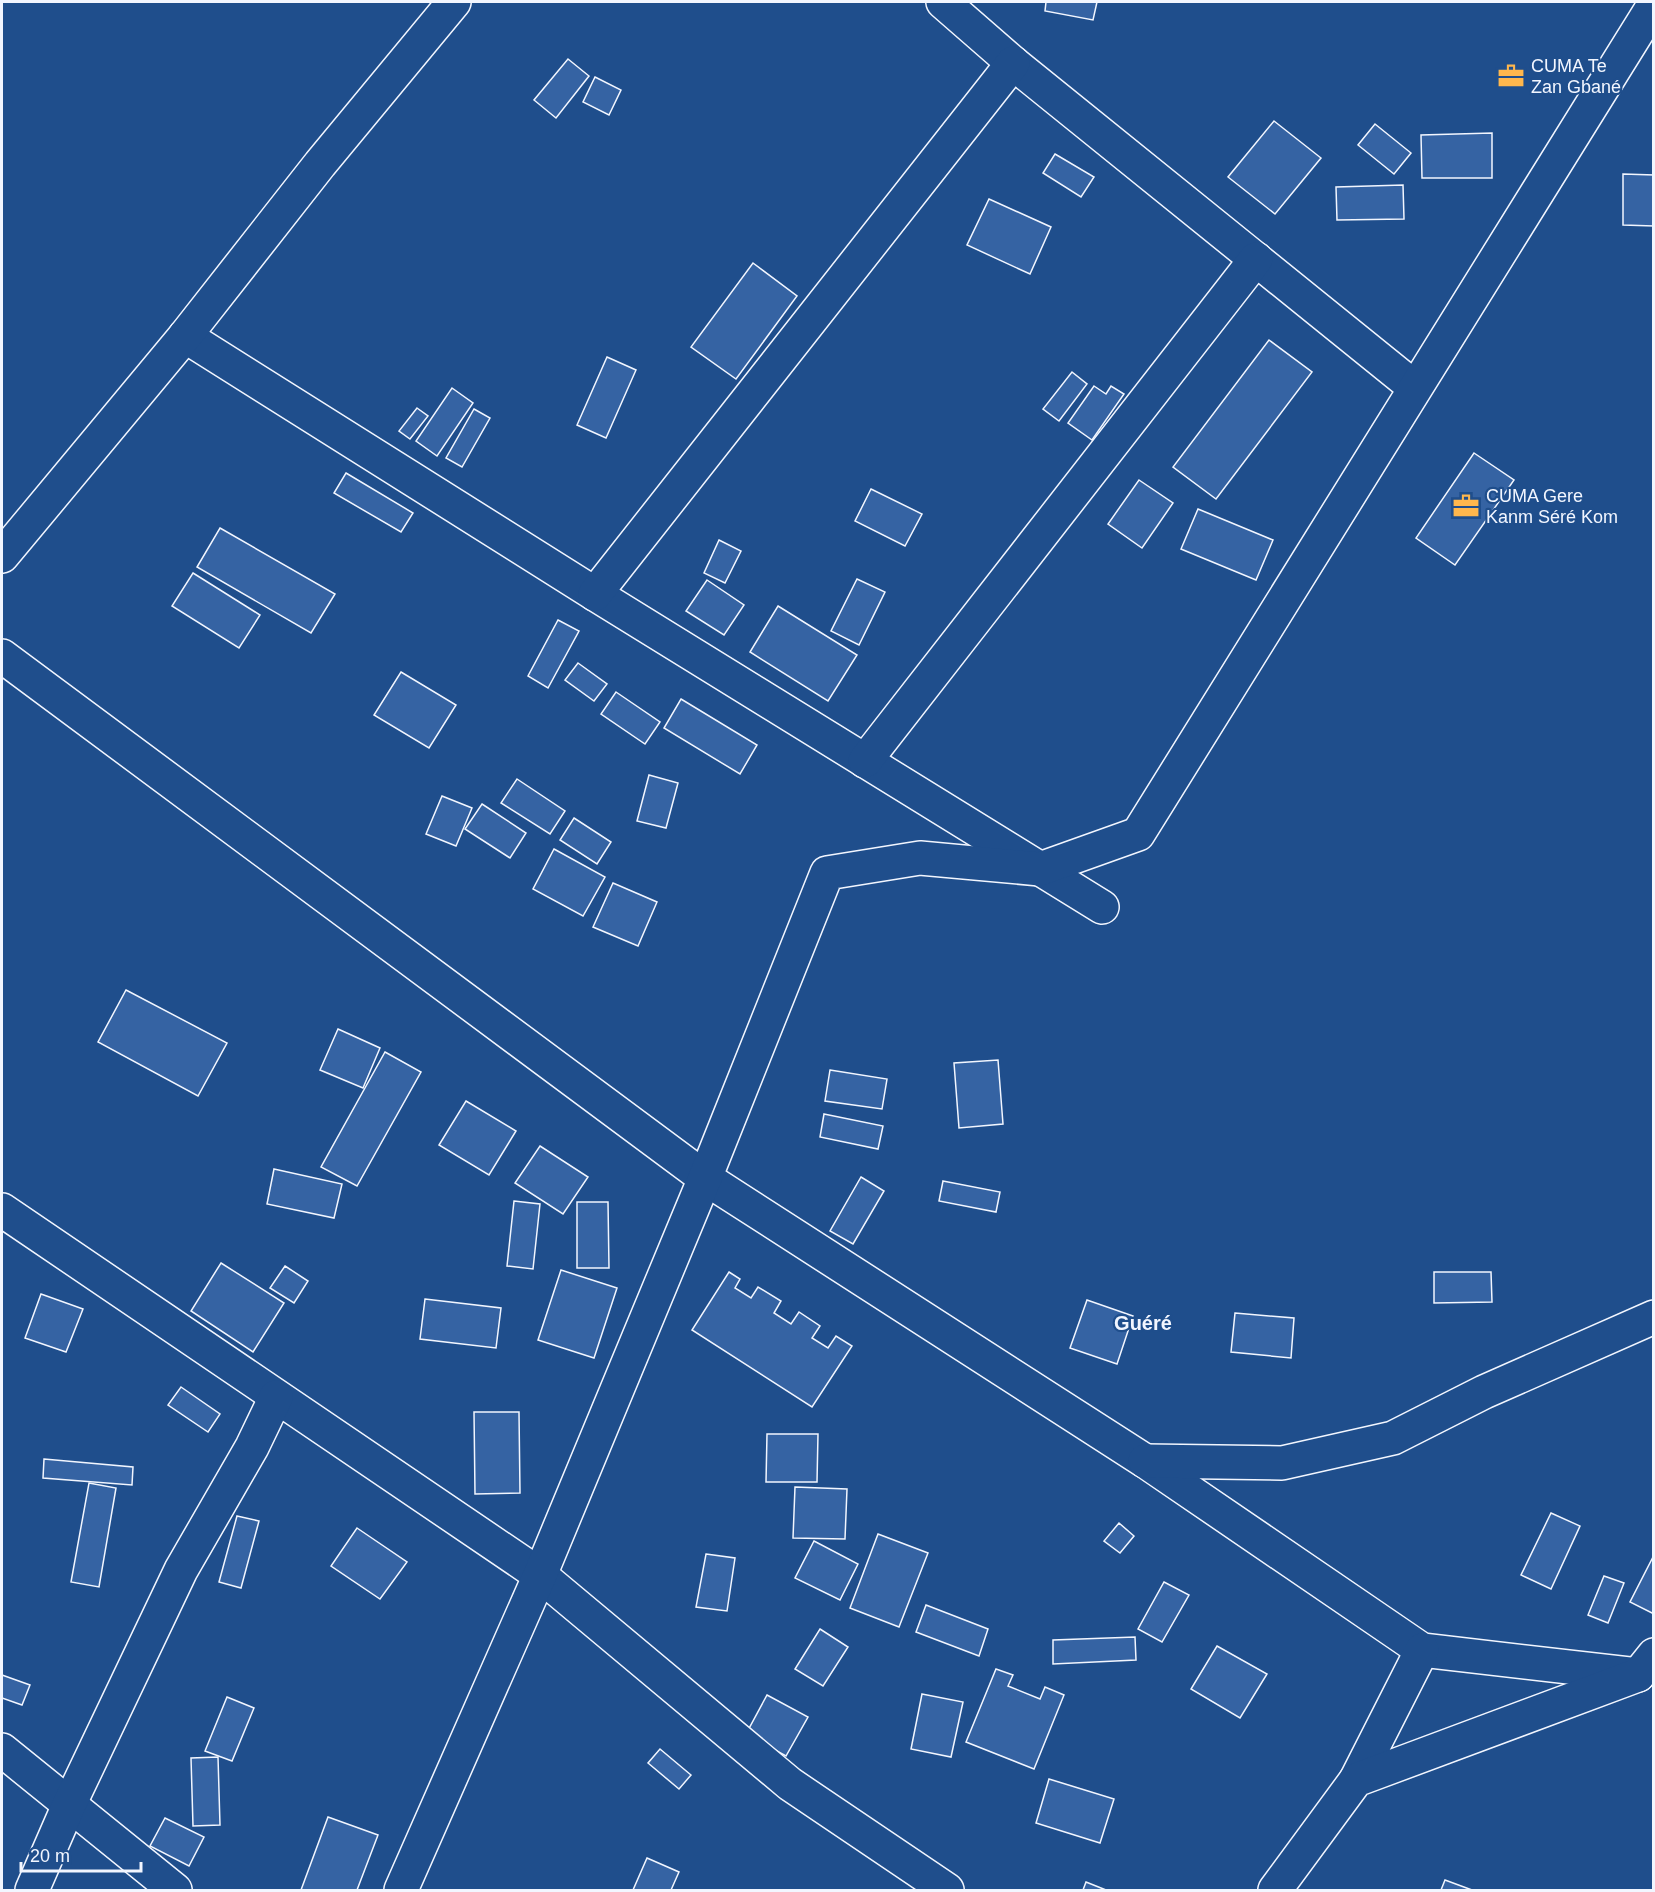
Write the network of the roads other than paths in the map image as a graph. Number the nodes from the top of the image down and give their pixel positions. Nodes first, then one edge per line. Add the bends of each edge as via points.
1 (454, 2) edge
2 (943, 2) edge
3 (1653, 5) edge
4 (1013, 63) junction
5 (1256, 259) junction
6 (185, 336) junction
7 (1414, 387) junction
8 (2, 556) edge
9 (595, 594) junction
10 (2, 656) edge
11 (865, 761) junction
12 (1040, 869) junction
13 (1102, 907) dead end
14 (705, 1178) junction
15 (2, 1210) edge
16 (1653, 1317) edge
17 (276, 1397) junction
18 (1145, 1461) junction
19 (540, 1575) junction
20 (1422, 1650) junction
21 (1646, 1665) edge
22 (2, 1750) edge
23 (1356, 1780) junction
24 (69, 1805) junction
25 (32, 1890) edge
26 (175, 1890) edge
27 (401, 1890) edge
28 (946, 1890) edge
29 (1275, 1890) edge

1 - 6 street
2 - 4 street
3 - 7 street
4 - 5 street
4 - 9 street
5 - 7 street
5 - 11 street
6 - 8 street
6 - 9 street
7 - 12 street via 1138,834
9 - 11 street
10 - 14 street
11 - 12 street
12 - 13 street
12 - 14 street via 920,858 827,873
14 - 18 street
14 - 19 street
15 - 17 street
16 - 18 street via 1484,1392 1393,1438 1282,1463
17 - 19 street
17 - 24 street via 252,1448 181,1570
18 - 20 street
19 - 27 street
19 - 28 street via 790,1784
20 - 21 street
20 - 23 street
21 - 23 street
22 - 24 street
23 - 29 street
24 - 25 street
24 - 26 street

